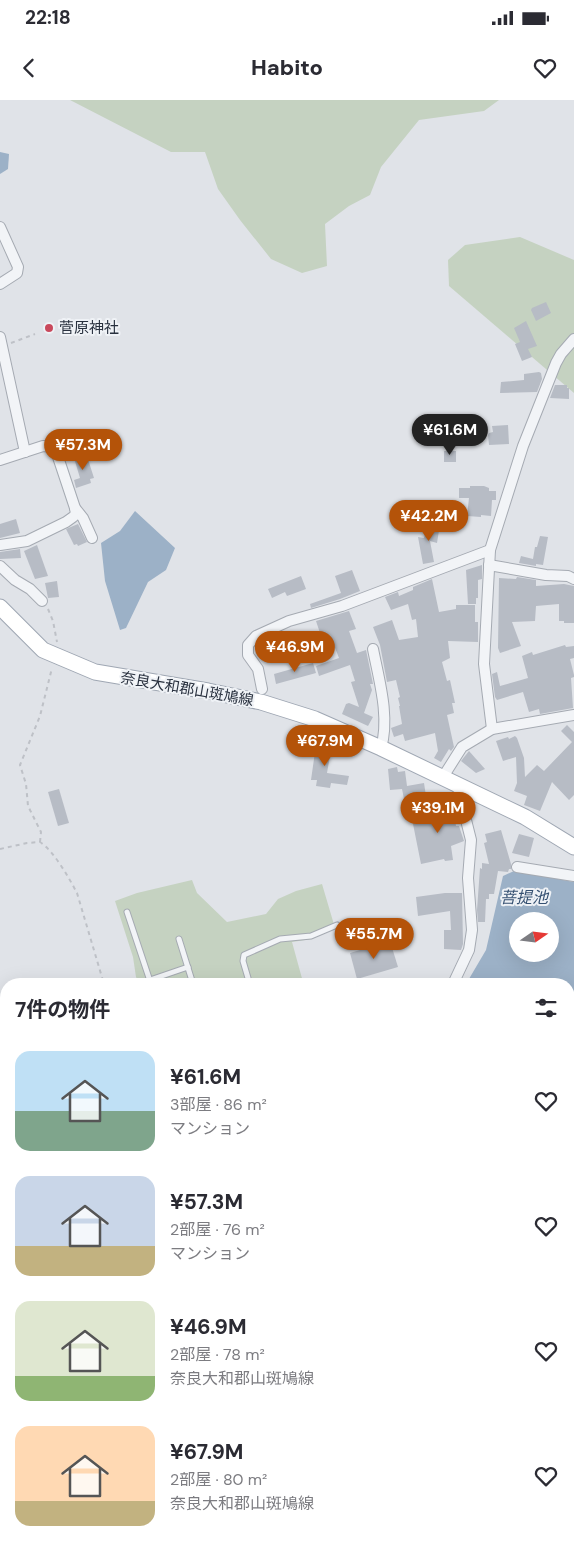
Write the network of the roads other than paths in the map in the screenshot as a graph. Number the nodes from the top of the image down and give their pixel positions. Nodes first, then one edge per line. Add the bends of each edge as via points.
1 (0, 227) edge
2 (0, 284) edge
3 (0, 337) edge
4 (574, 339) edge
5 (25, 452) junction
6 (0, 460) edge
7 (76, 508) junction
8 (92, 538) dead end
9 (0, 545) edge
10 (490, 550) junction
11 (489, 565) junction
12 (0, 566) edge
13 (574, 579) edge
14 (42, 601) road end
15 (0, 608) edge
16 (373, 649) dead end
17 (262, 690) dead end
18 (574, 715) edge
19 (492, 728) junction
20 (381, 748) junction
21 (443, 777) junction
22 (458, 784) junction
23 (574, 847) edge
24 (517, 867) dead end
25 (574, 876) edge
26 (127, 912) dead end
27 (337, 925) dead end
28 (179, 939) dead end
29 (188, 967) junction
30 (150, 978) edge
31 (161, 978) edge
32 (191, 978) edge
33 (246, 978) edge
34 (456, 978) edge

1 - 2 street via 18,268 17,273
3 - 5 street
4 - 10 street via 559,359 527,437
5 - 6 street
5 - 7 street via 43,446 55,450
7 - 8 street
7 - 9 street via 74,517 27,541
10 - 11 street
10 - 17 street via 342,606 289,621 256,636 248,646 248,655 258,669
11 - 13 street
11 - 19 street via 484,664
12 - 14 street
15 - 20 main road, 奈良大和郡山斑鳩線 via 43,650 95,672 261,702 315,719
16 - 20 street via 384,718
18 - 19 street
19 - 21 street via 462,747
20 - 21 main road, 奈良大和郡山斑鳩線
21 - 22 main road, 奈良大和郡山斑鳩線
22 - 23 main road, 奈良大和郡山斑鳩線 via 525,817
22 - 34 street via 471,840 468,878 472,930 470,950
24 - 25 street
26 - 30 lane
27 - 33 lane via 311,936 280,940 244,955
28 - 29 lane
29 - 31 lane
29 - 32 lane

